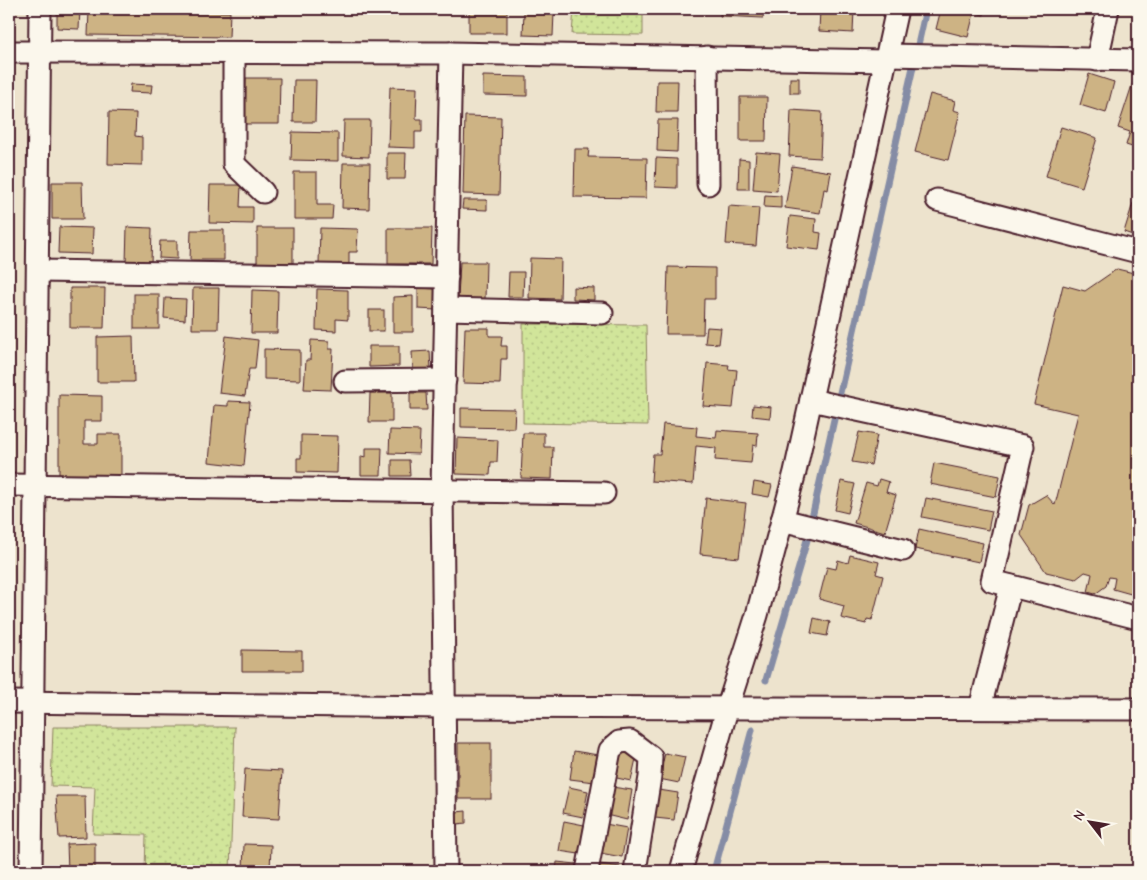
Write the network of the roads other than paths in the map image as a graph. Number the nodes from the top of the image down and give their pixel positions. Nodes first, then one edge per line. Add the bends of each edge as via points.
1 (40, 9) edge
2 (897, 9) edge
3 (1108, 9) edge
4 (9, 52) edge
5 (40, 52) junction
6 (234, 53) junction
7 (451, 53) junction
8 (707, 57) junction
9 (902, 57) junction
10 (1096, 60) junction
11 (1138, 60) edge
12 (708, 184) dead end
13 (263, 192) dead end
14 (937, 200) dead end
15 (1138, 252) edge
16 (38, 271) junction
17 (447, 277) junction
18 (446, 309) junction
19 (602, 313) dead end
20 (444, 380) junction
21 (345, 381) dead end
22 (819, 402) junction
23 (9, 485) edge
24 (34, 485) junction
25 (442, 489) junction
26 (604, 493) dead end
27 (800, 525) junction
28 (903, 550) dead end
29 (1011, 586) junction
30 (1138, 618) edge
31 (9, 702) edge
32 (34, 702) junction
33 (728, 706) junction
34 (444, 707) junction
35 (980, 708) junction
36 (1138, 709) edge
37 (31, 871) edge
38 (446, 871) edge
39 (587, 871) edge
40 (635, 871) edge
41 (681, 871) edge

1 - 5 street
2 - 9 street
3 - 10 street
4 - 5 street
5 - 6 street
5 - 16 street
6 - 7 street
6 - 13 street via 234,164
7 - 8 street
7 - 17 street
8 - 9 street
8 - 12 street
9 - 10 street
9 - 22 street
10 - 11 street
14 - 15 street
16 - 17 street
16 - 24 street
17 - 18 street
18 - 19 street
18 - 20 street
20 - 21 street
20 - 25 street
22 - 27 street
22 - 29 street via 1023,446 992,581
23 - 24 street
24 - 25 street
24 - 32 street
25 - 26 street
25 - 34 street
27 - 28 street
27 - 33 street via 757,615
29 - 30 street
29 - 35 street
31 - 32 street
32 - 34 street
32 - 37 street
33 - 34 street
33 - 35 street
33 - 41 street
34 - 38 street
35 - 36 street
39 - 40 street via 610,750 619,742 630,741 652,757

